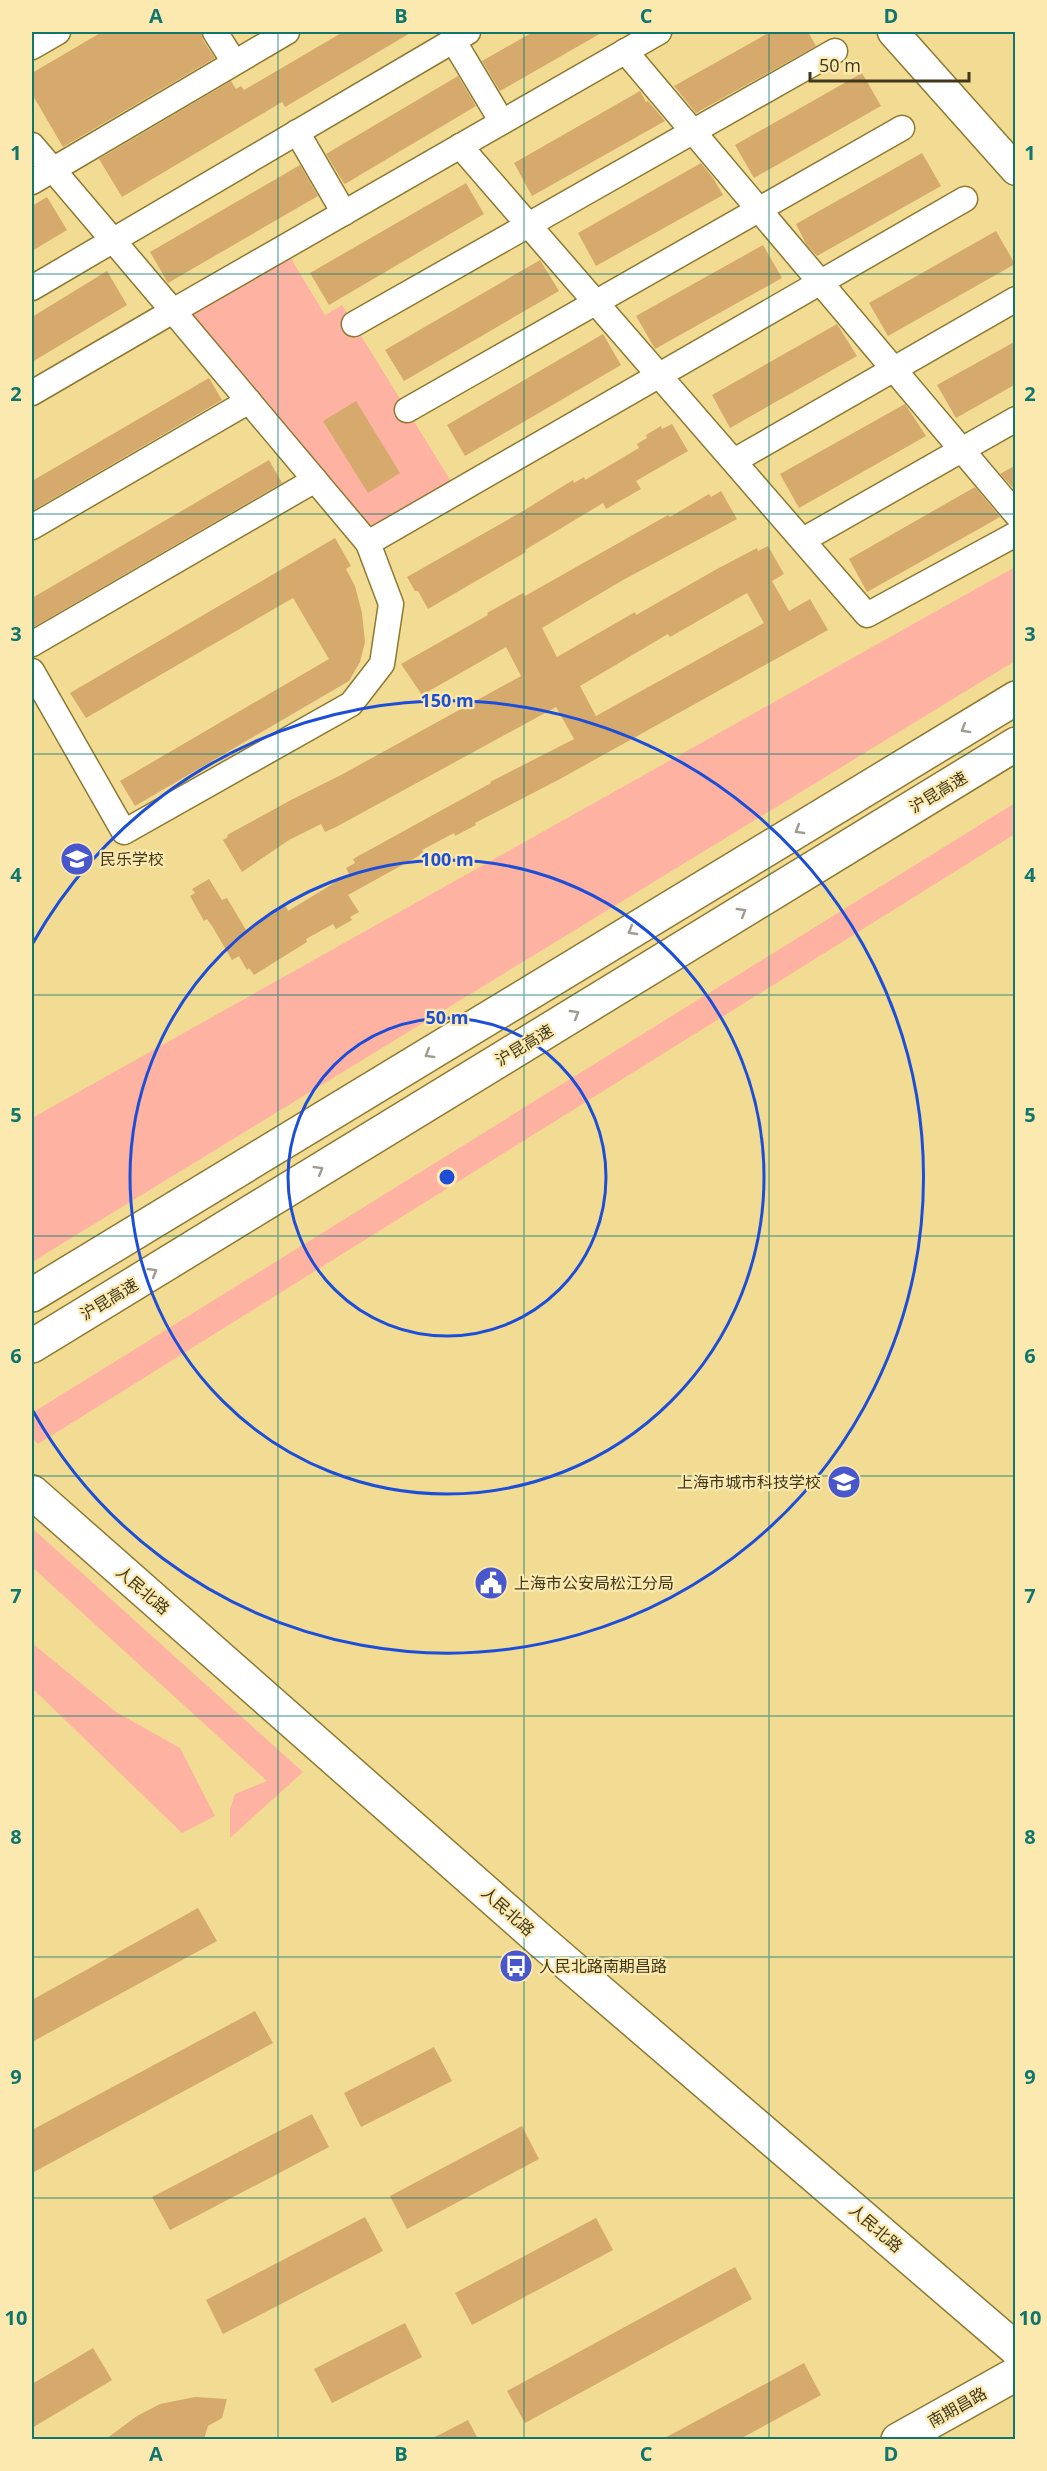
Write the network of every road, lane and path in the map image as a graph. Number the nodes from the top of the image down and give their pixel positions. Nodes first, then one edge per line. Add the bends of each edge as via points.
1 (58, 32) edge
2 (215, 32) edge
3 (287, 32) edge
4 (659, 32) edge
5 (893, 32) edge
6 (448, 38) edge
7 (32, 47) edge
8 (626, 51) junction
9 (835, 51) dead end
10 (234, 62) junction
11 (502, 122) junction
12 (902, 128) dead end
13 (693, 130) junction
14 (297, 132) junction
15 (32, 145) edge
16 (459, 146) junction
17 (53, 170) junction
18 (1016, 170) edge
19 (32, 182) edge
20 (965, 200) dead end
21 (759, 210) junction
22 (344, 213) junction
23 (528, 224) junction
24 (113, 240) junction
25 (820, 282) junction
26 (32, 288) edge
27 (1016, 299) edge
28 (596, 302) junction
29 (173, 311) junction
30 (354, 324) dead end
31 (893, 369) junction
32 (659, 375) junction
33 (32, 393) edge
34 (249, 401) junction
35 (407, 410) dead end
36 (1016, 419) edge
37 (961, 450) junction
38 (734, 461) junction
39 (315, 480) junction
40 (1016, 514) edge
41 (32, 527) edge
42 (1016, 534) edge
43 (803, 540) junction
44 (368, 543) junction
45 (32, 644) edge
46 (32, 671) edge
47 (1016, 698) edge
48 (1016, 744) edge
49 (32, 1295) edge
50 (32, 1346) edge
51 (32, 1492) edge
52 (1016, 2349) edge
53 (1016, 2374) edge
54 (898, 2439) edge

1 - 7 street
2 - 10 street
3 - 10 street
4 - 8 street
5 - 18 street
6 - 11 street
6 - 14 street
8 - 11 street
8 - 13 street
9 - 13 street
10 - 17 street
11 - 16 street
12 - 21 street
13 - 21 street
13 - 23 street
14 - 22 street
14 - 24 street
15 - 17 street
16 - 22 street
16 - 23 street
17 - 19 street
17 - 24 street
20 - 25 street
21 - 25 street
21 - 28 street
22 - 29 street
23 - 28 street
23 - 30 street
24 - 26 street
24 - 29 street
25 - 31 street
25 - 32 street
27 - 31 street
28 - 32 street
28 - 35 street
29 - 33 street
29 - 34 street
31 - 37 street
31 - 38 street
32 - 38 street
32 - 44 street
34 - 39 street
34 - 41 street
36 - 37 street
37 - 40 street
37 - 43 street
38 - 43 street
39 - 44 street
39 - 45 street
42 - 43 street via 867,615
44 - 46 street via 391,604 382,664 351,704 124,832
47 -> 49 main road
50 -> 48 main road, 沪昆高速
51 - 52 main road, 人民北路 via 540,1940
53 - 54 main road, 南期昌路

